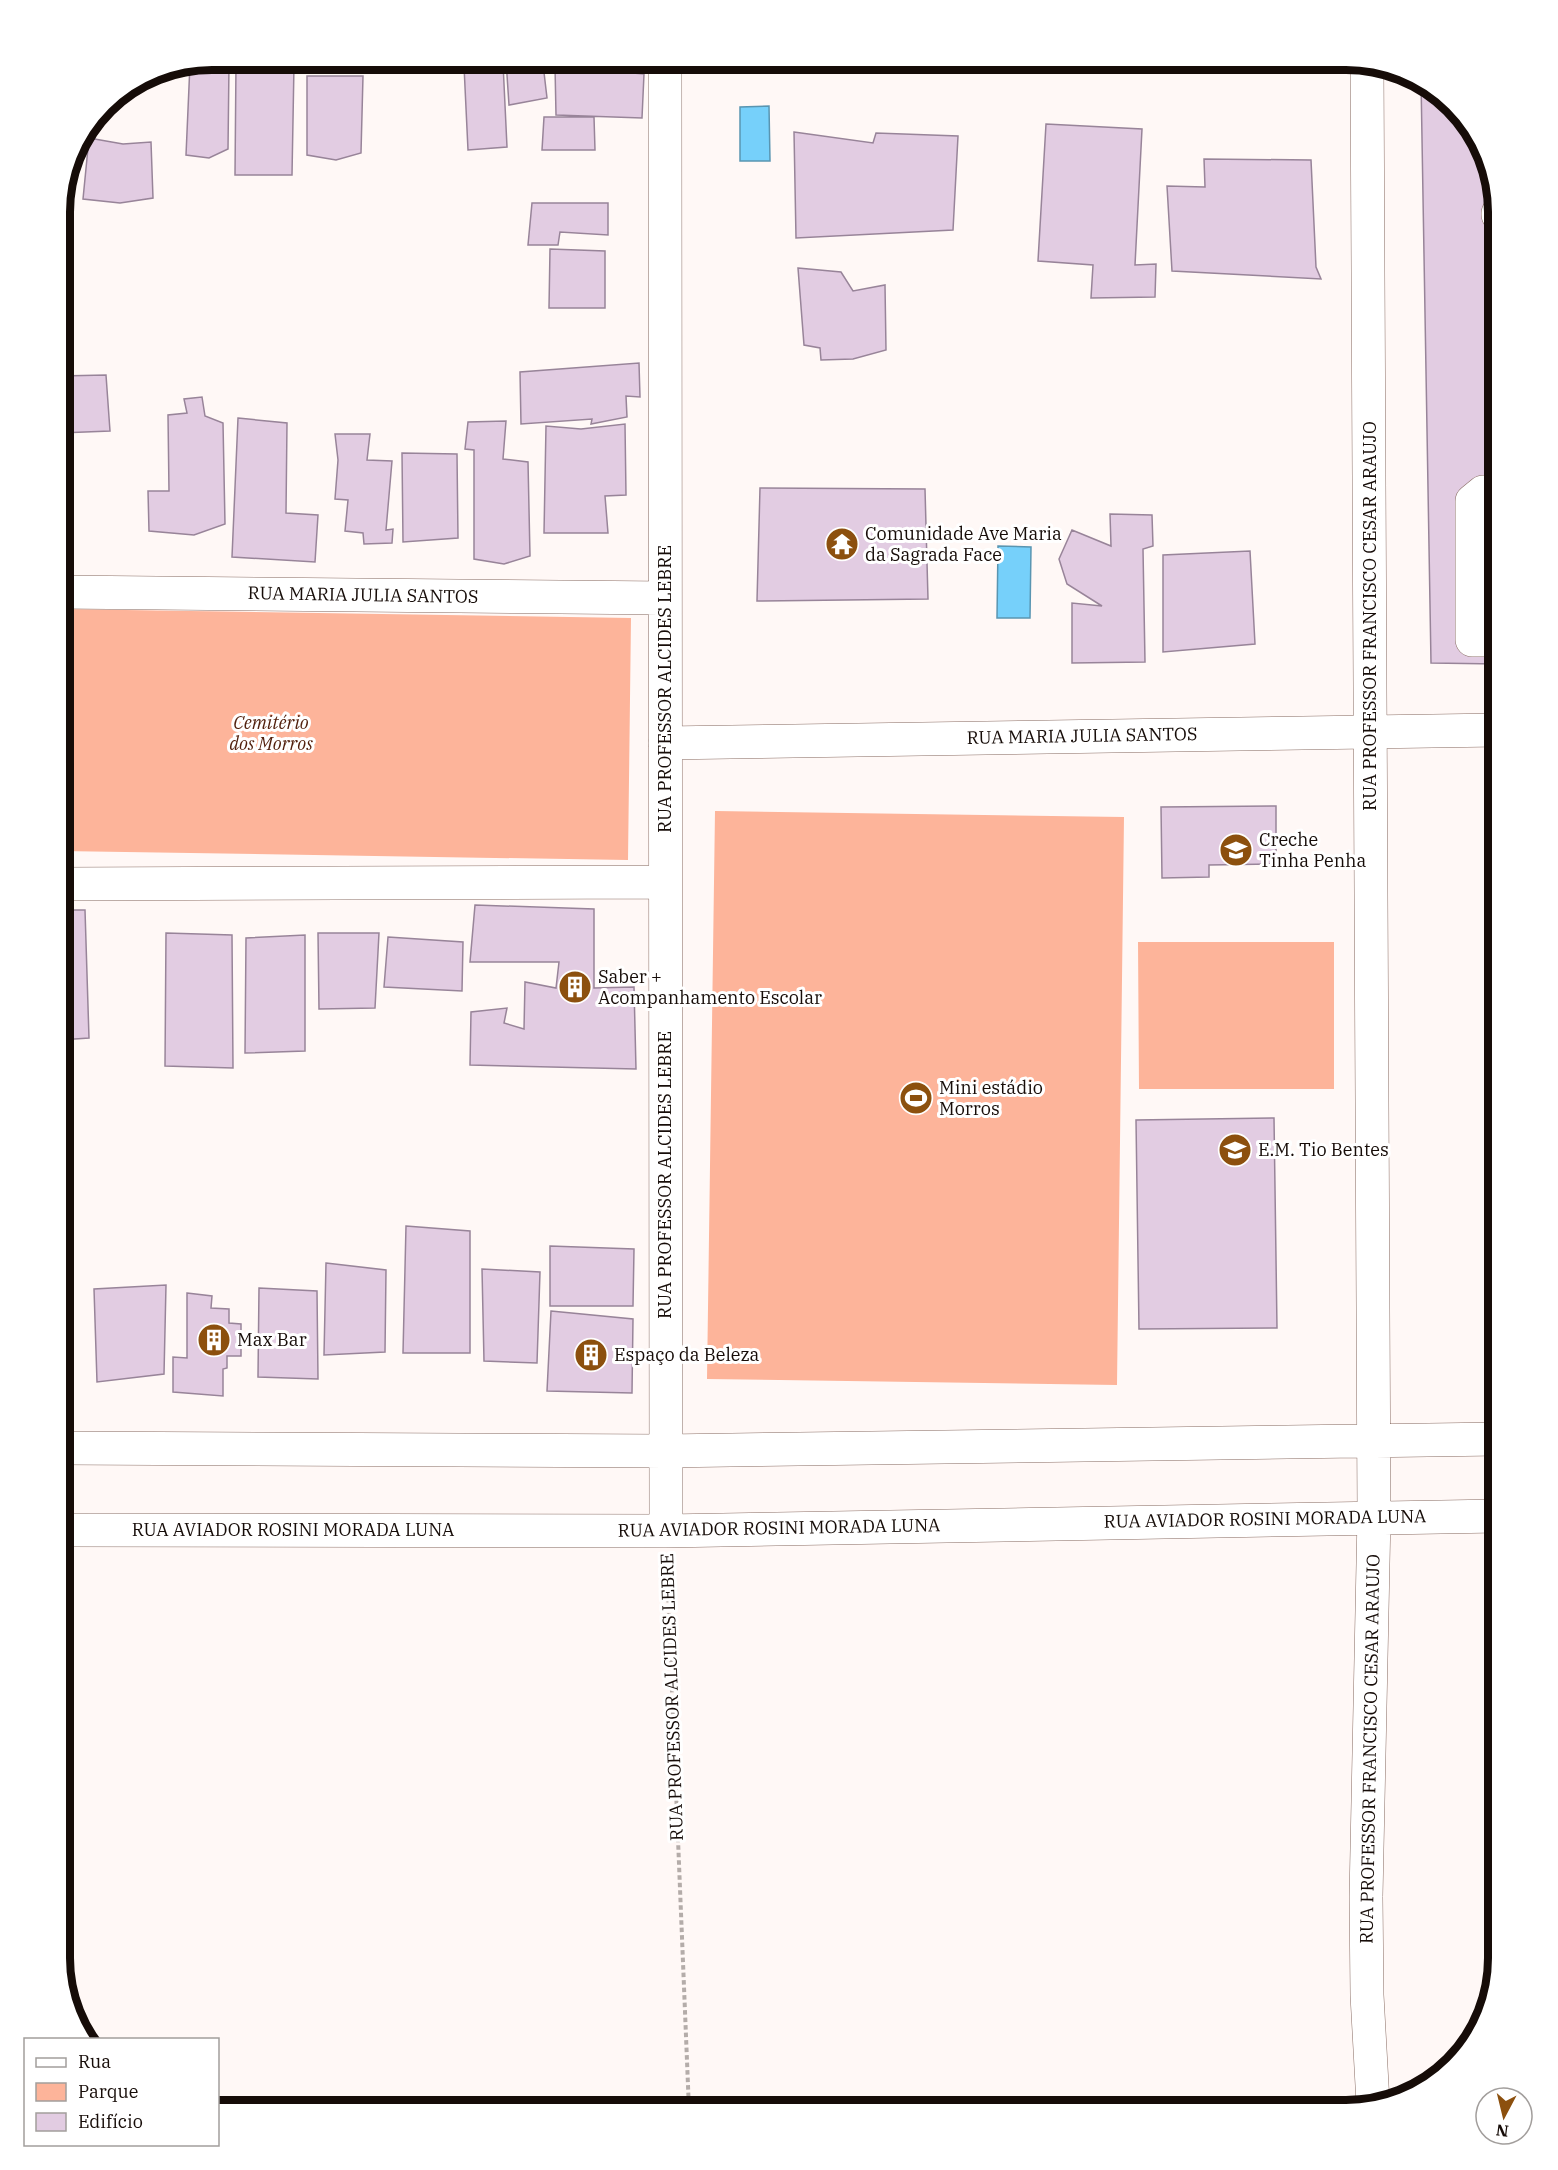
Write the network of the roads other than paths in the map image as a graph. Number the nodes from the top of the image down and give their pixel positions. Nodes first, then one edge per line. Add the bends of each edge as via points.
1 (665, 71) edge
2 (1367, 72) edge
3 (1488, 492) edge
4 (71, 592) edge
5 (665, 598) junction
6 (1488, 640) edge
7 (1371, 730) junction
8 (1488, 730) edge
9 (665, 743) junction
10 (665, 882) junction
11 (71, 884) edge
12 (1488, 1439) edge
13 (1373, 1440) junction
14 (71, 1448) edge
15 (665, 1451) junction
16 (1374, 1516) junction
17 (1488, 1516) edge
18 (71, 1530) edge
19 (666, 1531) junction
20 (1372, 2097) edge

1 - 5 street, RUA PROFESSOR ALCIDES LEBRE
2 - 7 street, RUA PROFESSOR FRANCISCO CESAR ARAUJO
3 - 6 street via 1472,501 1472,640
4 - 5 street, RUA MARIA JULIA SANTOS
5 - 9 street, RUA PROFESSOR ALCIDES LEBRE
7 - 8 street, RUA MARIA JULIA SANTOS
7 - 9 street, RUA MARIA JULIA SANTOS
7 - 13 street, RUA PROFESSOR FRANCISCO CESAR ARAUJO
9 - 10 street, RUA PROFESSOR ALCIDES LEBRE
10 - 11 street
10 - 15 street, RUA PROFESSOR ALCIDES LEBRE
12 - 13 street
13 - 15 street
13 - 16 street, RUA PROFESSOR FRANCISCO CESAR ARAUJO
14 - 15 street
15 - 19 street, RUA PROFESSOR ALCIDES LEBRE
16 - 17 street, RUA AVIADOR ROSINI MORADA LUNA
16 - 19 street, RUA AVIADOR ROSINI MORADA LUNA
16 - 20 street, RUA PROFESSOR FRANCISCO CESAR ARAUJO via 1366,1897
18 - 19 street, RUA AVIADOR ROSINI MORADA LUNA

